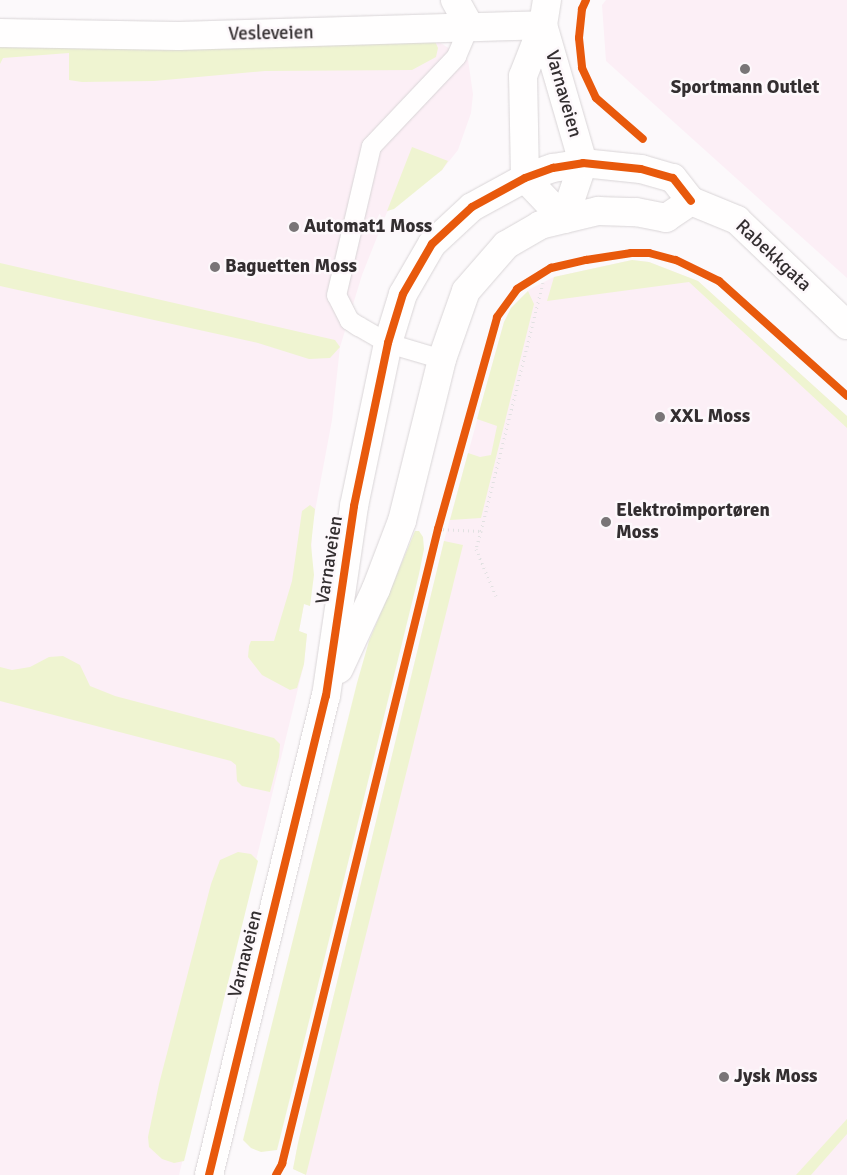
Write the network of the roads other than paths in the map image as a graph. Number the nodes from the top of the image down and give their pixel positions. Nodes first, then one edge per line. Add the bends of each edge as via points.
1 (455, 0) edge
2 (544, 12) edge
3 (469, 25) junction
4 (0, 33) edge
5 (583, 163) junction
6 (525, 178) junction
7 (691, 201) junction
8 (564, 219) junction
9 (847, 325) edge
10 (388, 343) junction
11 (442, 359) junction
12 (326, 696) junction
13 (209, 1175) edge

1 - 3 street
2 - 3 street, Vesleveien
2 - 5 street, Varnaveien
2 - 6 street, Varnaveien via 523,76
3 - 4 street, Vesleveien via 429,30 178,36
3 - 10 lane via 456,56 371,146 336,295 349,320
5 - 6 street, Varnaveien via 553,168
5 - 7 street, Varnaveien via 641,169 673,178
5 - 8 street, Varnaveien
6 - 8 street
6 - 10 street, Varnaveien via 472,207 432,244 403,294
7 - 8 street, Varnaveien via 666,218 636,212 598,211
7 - 9 street, Rabekkgata via 737,220
8 - 11 street, Varnaveien via 540,225 500,252 466,291
10 - 11 lane
10 - 12 street, Varnaveien via 354,506
11 - 12 street, Varnaveien via 402,521 376,589
12 - 13 street, Varnaveien

